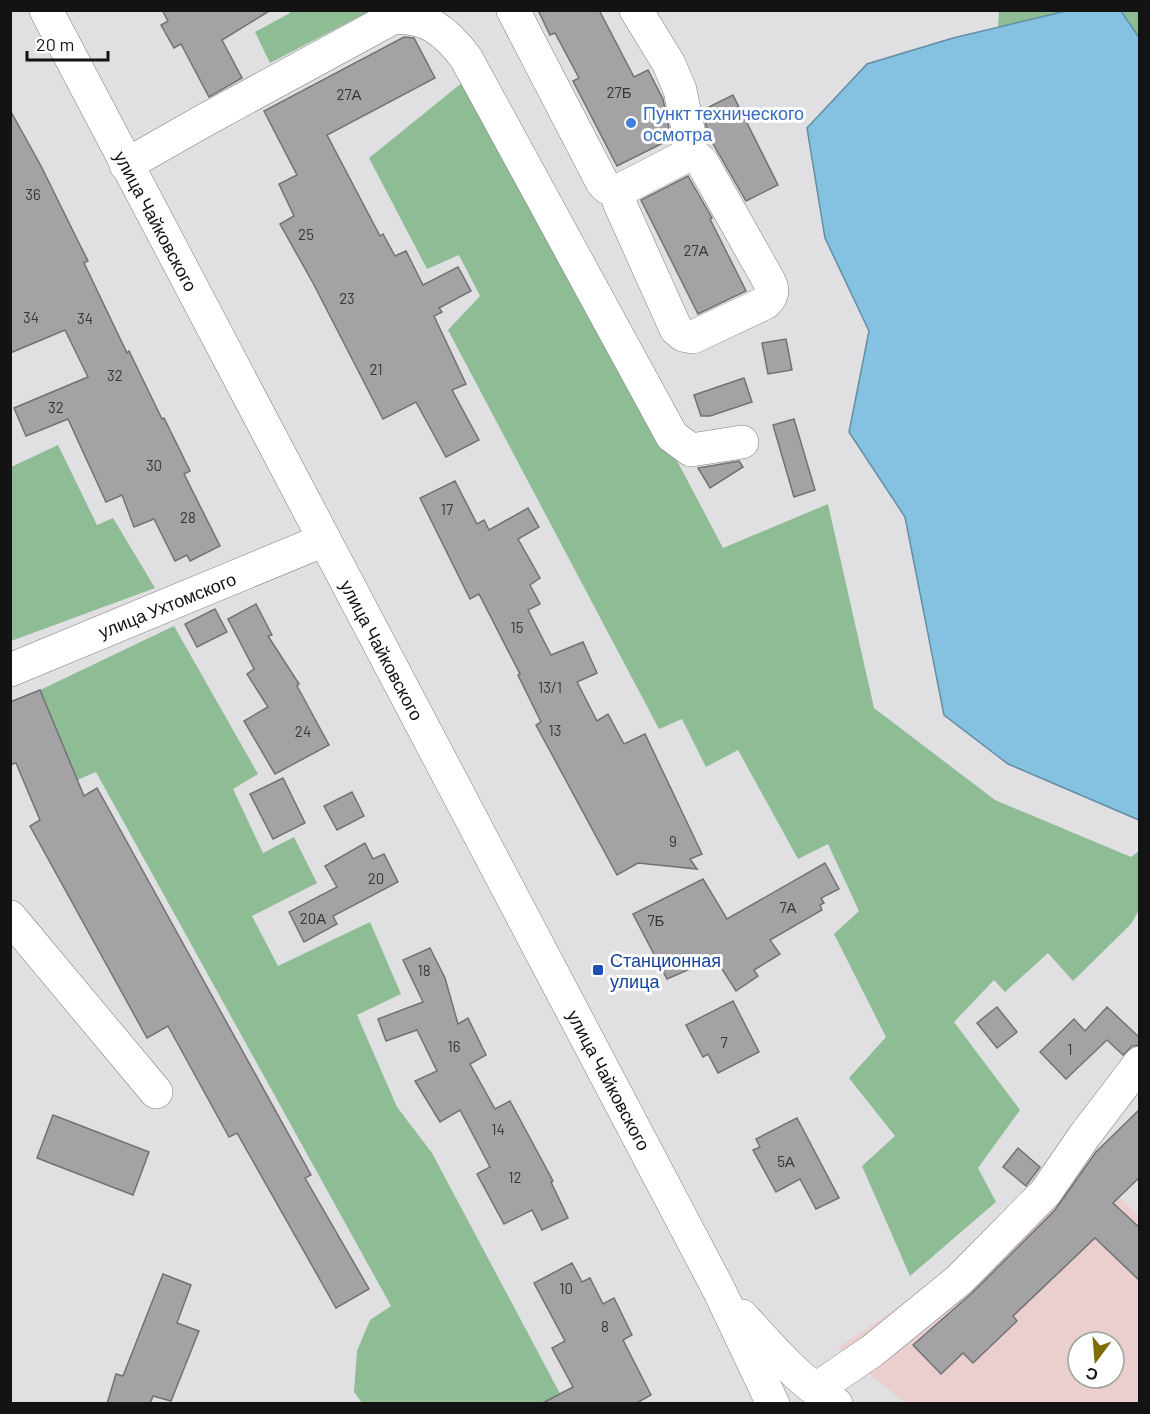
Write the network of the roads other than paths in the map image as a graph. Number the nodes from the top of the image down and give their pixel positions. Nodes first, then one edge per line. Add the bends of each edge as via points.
1 (46, 10) edge
2 (513, 10) edge
3 (636, 10) edge
4 (399, 14) edge
5 (683, 157) junction
6 (126, 165) junction
7 (624, 188) junction
8 (742, 442) dead end
9 (324, 540) junction
10 (10, 670) edge
11 (10, 916) edge
12 (1140, 1063) edge
13 (156, 1092) dead end
14 (719, 1290) junction
15 (826, 1396) edge
16 (773, 1404) edge

1 - 6 main road, улица Чайковского
2 - 7 main road via 602,182 609,189
3 - 5 main road via 680,90 691,144
4 - 6 main road
4 - 8 main road via 445,34 466,58 672,436 691,450
5 - 7 main road
5 - 7 main road via 694,156 702,162 769,281 772,291 765,303 693,337 679,332 621,206 619,197
6 - 9 main road, улица Чайковского
9 - 10 main road, улица Ухтомского
9 - 14 main road, улица Чайковского
11 - 13 main road
12 - 15 main road via 1045,1193 959,1280
14 - 15 main road, улица Чайковского via 768,1346
14 - 16 main road, улица Чайковского

